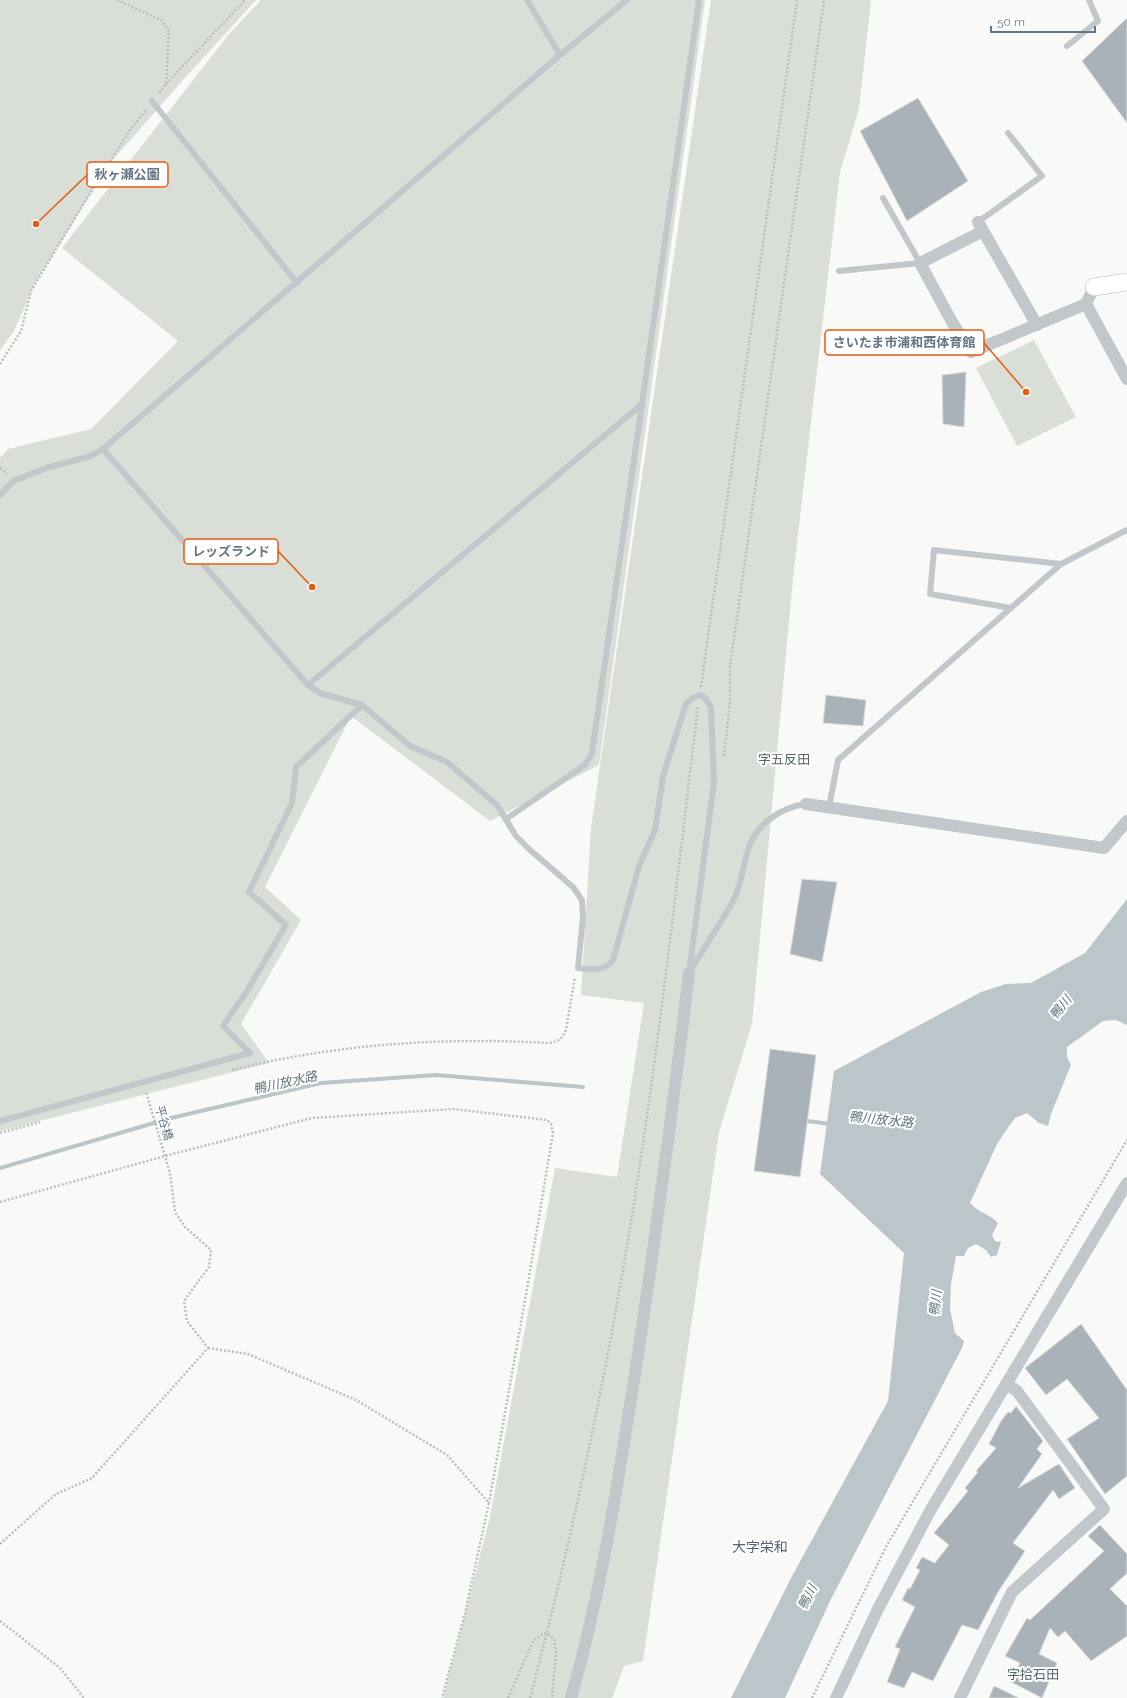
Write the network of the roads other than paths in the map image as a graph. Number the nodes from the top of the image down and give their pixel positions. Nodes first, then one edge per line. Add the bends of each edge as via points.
1 (527, 0) edge
2 (627, 0) edge
3 (699, 0) edge
4 (1089, 0) edge
5 (1067, 46) dead end
6 (560, 55) junction
7 (152, 101) road end
8 (1008, 133) dead end
9 (883, 198) dead end
10 (980, 226) junction
11 (920, 263) junction
12 (839, 271) dead end
13 (1127, 282) edge
14 (297, 283) junction
15 (1094, 287) joint
16 (1086, 304) junction
17 (1037, 325) junction
18 (1127, 379) edge
19 (642, 404) junction
20 (103, 448) junction
21 (0, 495) edge
22 (1127, 530) edge
23 (1062, 564) junction
24 (1011, 608) junction
25 (308, 686) junction
26 (362, 705) junction
27 (806, 804) joint
28 (829, 807) junction
29 (506, 819) junction
30 (1127, 821) edge
31 (689, 973) junction
32 (0, 1121) edge
33 (1127, 1183) edge
34 (1007, 1384) junction
35 (571, 1698) edge
36 (836, 1698) edge
37 (960, 1698) edge

1 - 6 lane
2 - 6 lane
3 - 19 lane
4 - 5 lane via 1098,21
6 - 14 lane
7 - 14 lane
8 - 10 lane via 1042,176
9 - 11 lane
10 - 11 street
10 - 17 street
11 - 12 lane
11 - 17 street via 971,352
13 - 15 street
14 - 20 lane
15 - 16 street
16 - 17 street
16 - 18 street
19 - 25 lane
19 - 29 lane via 592,753 585,765
20 - 21 lane via 88,457 49,467 13,481
20 - 25 lane
22 - 23 lane
23 - 24 lane
23 - 24 lane via 934,550 930,594
24 - 28 lane via 838,760
25 - 26 lane via 320,693
26 - 29 lane via 410,746 448,762 497,805
26 - 32 lane via 296,768 292,803 249,892 286,925 223,1026 250,1054
27 - 28 street
27 - 31 lane via 782,811 770,819 752,839 733,902
28 - 30 street via 1104,848
29 - 31 lane via 516,836 573,887 582,900 578,968 600,969 609,966 614,960 639,866 655,830 663,776 686,704 700,695 708,700 714,782
31 - 35 street via 650,1269 609,1536 590,1626
33 - 34 street
34 - 36 street via 930,1511 878,1609
34 - 37 street via 1017,1391 1104,1509 1012,1592

